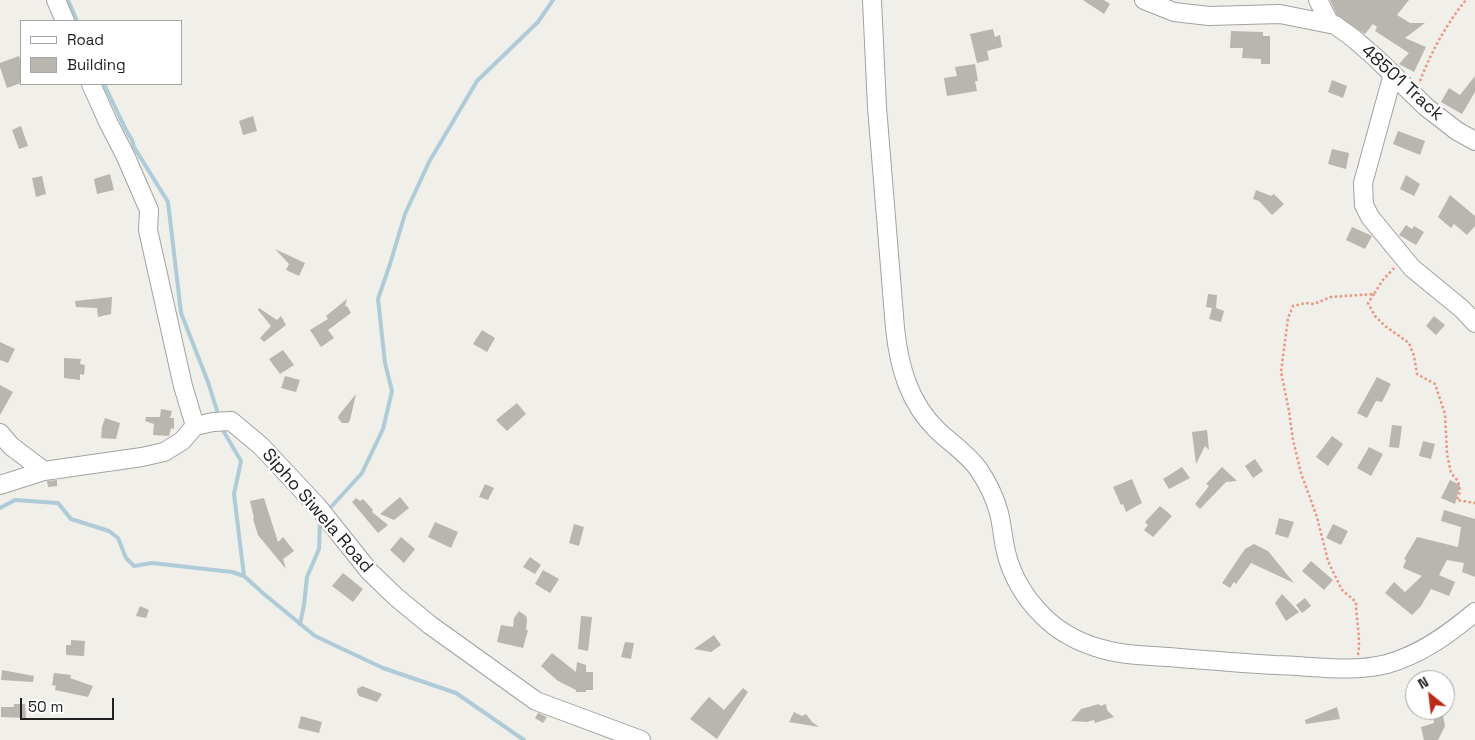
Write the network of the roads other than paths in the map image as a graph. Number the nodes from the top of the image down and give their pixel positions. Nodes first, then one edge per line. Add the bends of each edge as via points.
1 (56, 0) edge
2 (872, 0) edge
3 (1144, 0) edge
4 (1270, 0) edge
5 (1318, 0) edge
6 (1259, 14) junction
7 (65, 20) edge
8 (1330, 24) junction
9 (1393, 74) junction
10 (91, 85) edge
11 (1475, 141) edge
12 (1475, 323) edge
13 (195, 426) junction
14 (0, 433) edge
15 (44, 471) junction
16 (0, 485) edge
17 (1475, 612) edge
18 (640, 740) edge

1 - 7 street
2 - 17 street via 878,115 900,363 908,390 923,414 971,461 987,483 998,510 1014,574 1028,600 1046,619 1081,641 1108,650 1203,660 1356,668 1387,664 1410,655 1448,635
3 - 6 street via 1174,12 1208,16
4 - 6 street
5 - 8 street
6 - 8 street via 1280,14
8 - 9 street, 48501 Track via 1353,38
9 - 11 street, 48501 Track via 1426,107
9 - 12 street via 1364,182 1364,205 1412,268
10 - 13 street via 149,210 148,230
13 - 15 street via 182,441 164,452
13 - 18 street, Sipho Siwela Road via 231,421 267,453 318,507 369,571 396,597 536,701
14 - 15 street via 11,446
15 - 16 street

